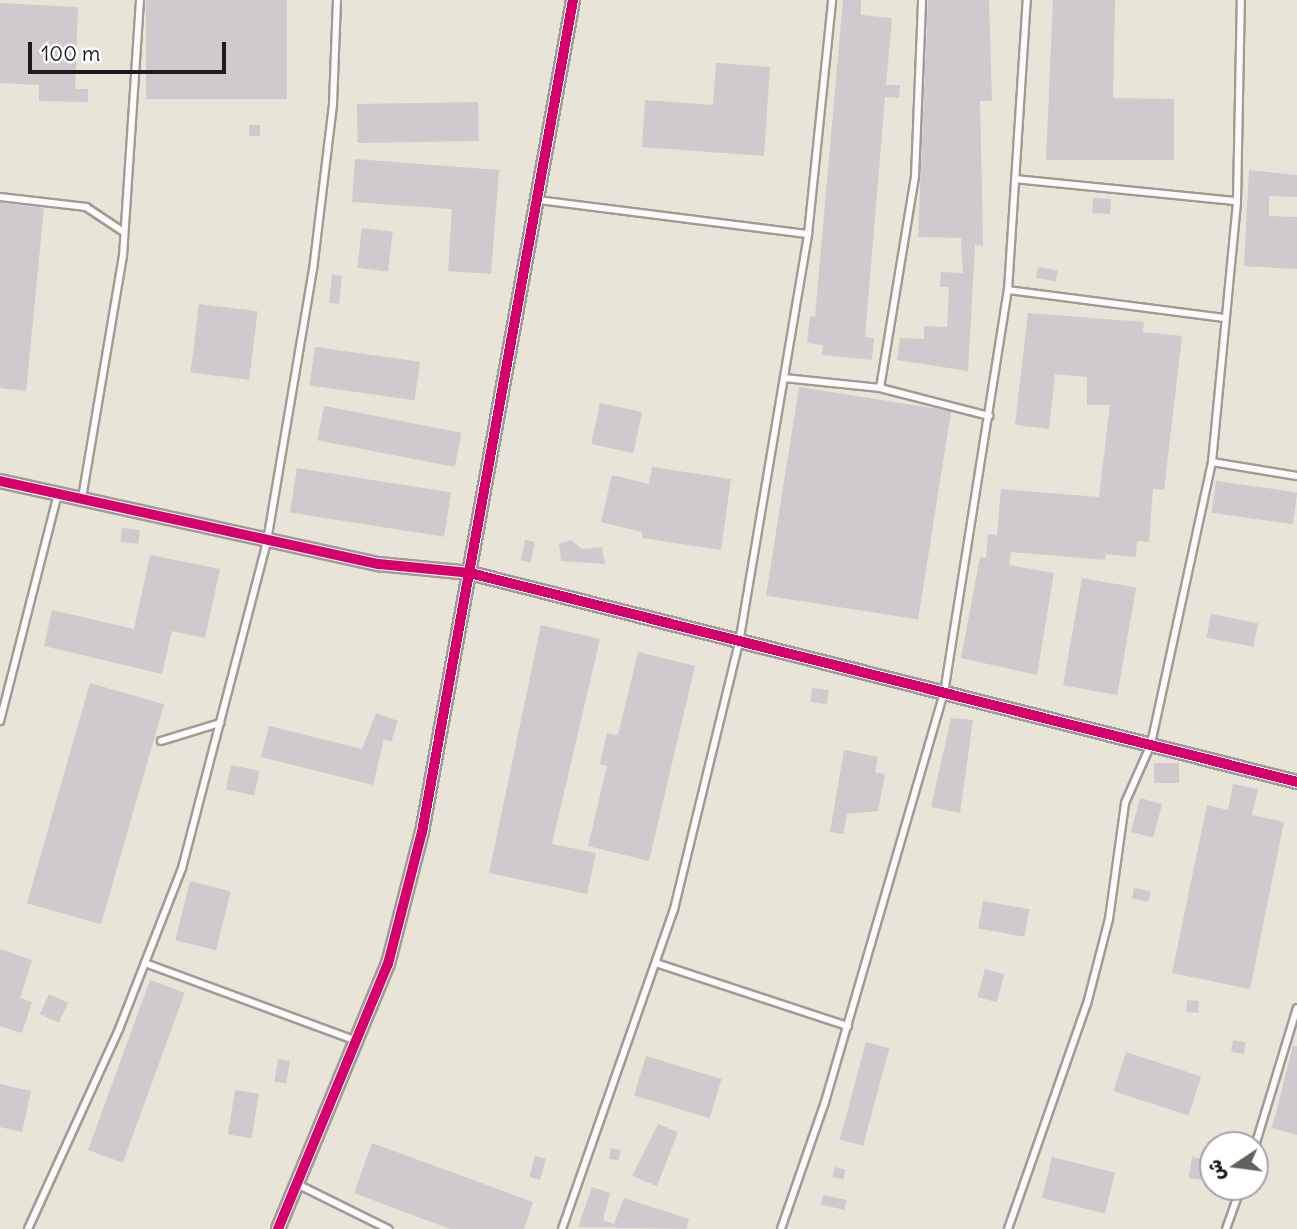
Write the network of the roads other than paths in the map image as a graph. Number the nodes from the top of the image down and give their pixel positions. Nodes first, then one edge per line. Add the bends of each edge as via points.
1 (140, 0) edge
2 (337, 0) edge
3 (573, 0) edge
4 (832, 0) edge
5 (922, 0) edge
6 (1027, 0) edge
7 (1241, 0) edge
8 (1015, 179) junction
9 (0, 197) edge
10 (538, 200) junction
11 (1237, 201) junction
12 (122, 231) junction
13 (808, 234) junction
14 (1008, 290) junction
15 (1225, 318) junction
16 (784, 378) junction
17 (880, 388) junction
18 (989, 416) junction
19 (1212, 462) junction
20 (1297, 476) edge
21 (0, 481) edge
22 (58, 493) junction
23 (82, 498) junction
24 (267, 541) junction
25 (470, 573) junction
26 (739, 643) junction
27 (944, 693) junction
28 (0, 721) edge
29 (220, 723) junction
30 (161, 741) dead end
31 (1151, 744) junction
32 (1297, 782) edge
33 (145, 962) junction
34 (656, 964) junction
35 (1297, 1007) edge
36 (848, 1026) junction
37 (357, 1041) junction
38 (1260, 1131) edge
39 (297, 1184) junction
40 (1236, 1201) edge
41 (28, 1229) edge
42 (278, 1229) edge
43 (388, 1229) edge
44 (562, 1229) edge
45 (781, 1229) edge
46 (1008, 1229) edge
47 (1226, 1229) edge

1 - 12 lane
2 - 24 lane via 333,104 313,270
3 - 10 street
4 - 13 lane
5 - 17 lane via 915,177
6 - 8 lane
7 - 11 lane
8 - 11 lane
8 - 14 lane
9 - 12 lane via 86,207
10 - 13 lane
10 - 25 street
11 - 15 lane
12 - 23 lane
13 - 16 lane
14 - 15 lane
14 - 18 lane
15 - 19 lane
16 - 17 lane
16 - 26 lane
17 - 18 lane
18 - 27 lane
19 - 20 lane
19 - 31 lane
21 - 22 street
22 - 23 street
22 - 28 lane
23 - 24 street
24 - 25 street via 379,564
24 - 29 lane
25 - 26 street
25 - 37 street via 422,832 388,964
26 - 27 street
26 - 34 lane
27 - 31 street
27 - 36 lane
29 - 30 lane
29 - 33 lane via 182,868
31 - 32 street
31 - 46 lane via 1125,803 1109,919 1087,1004
33 - 37 lane
33 - 41 lane
34 - 36 lane
34 - 44 lane
35 - 38 lane
36 - 45 lane
37 - 39 street
39 - 42 street
39 - 43 lane
40 - 47 lane

